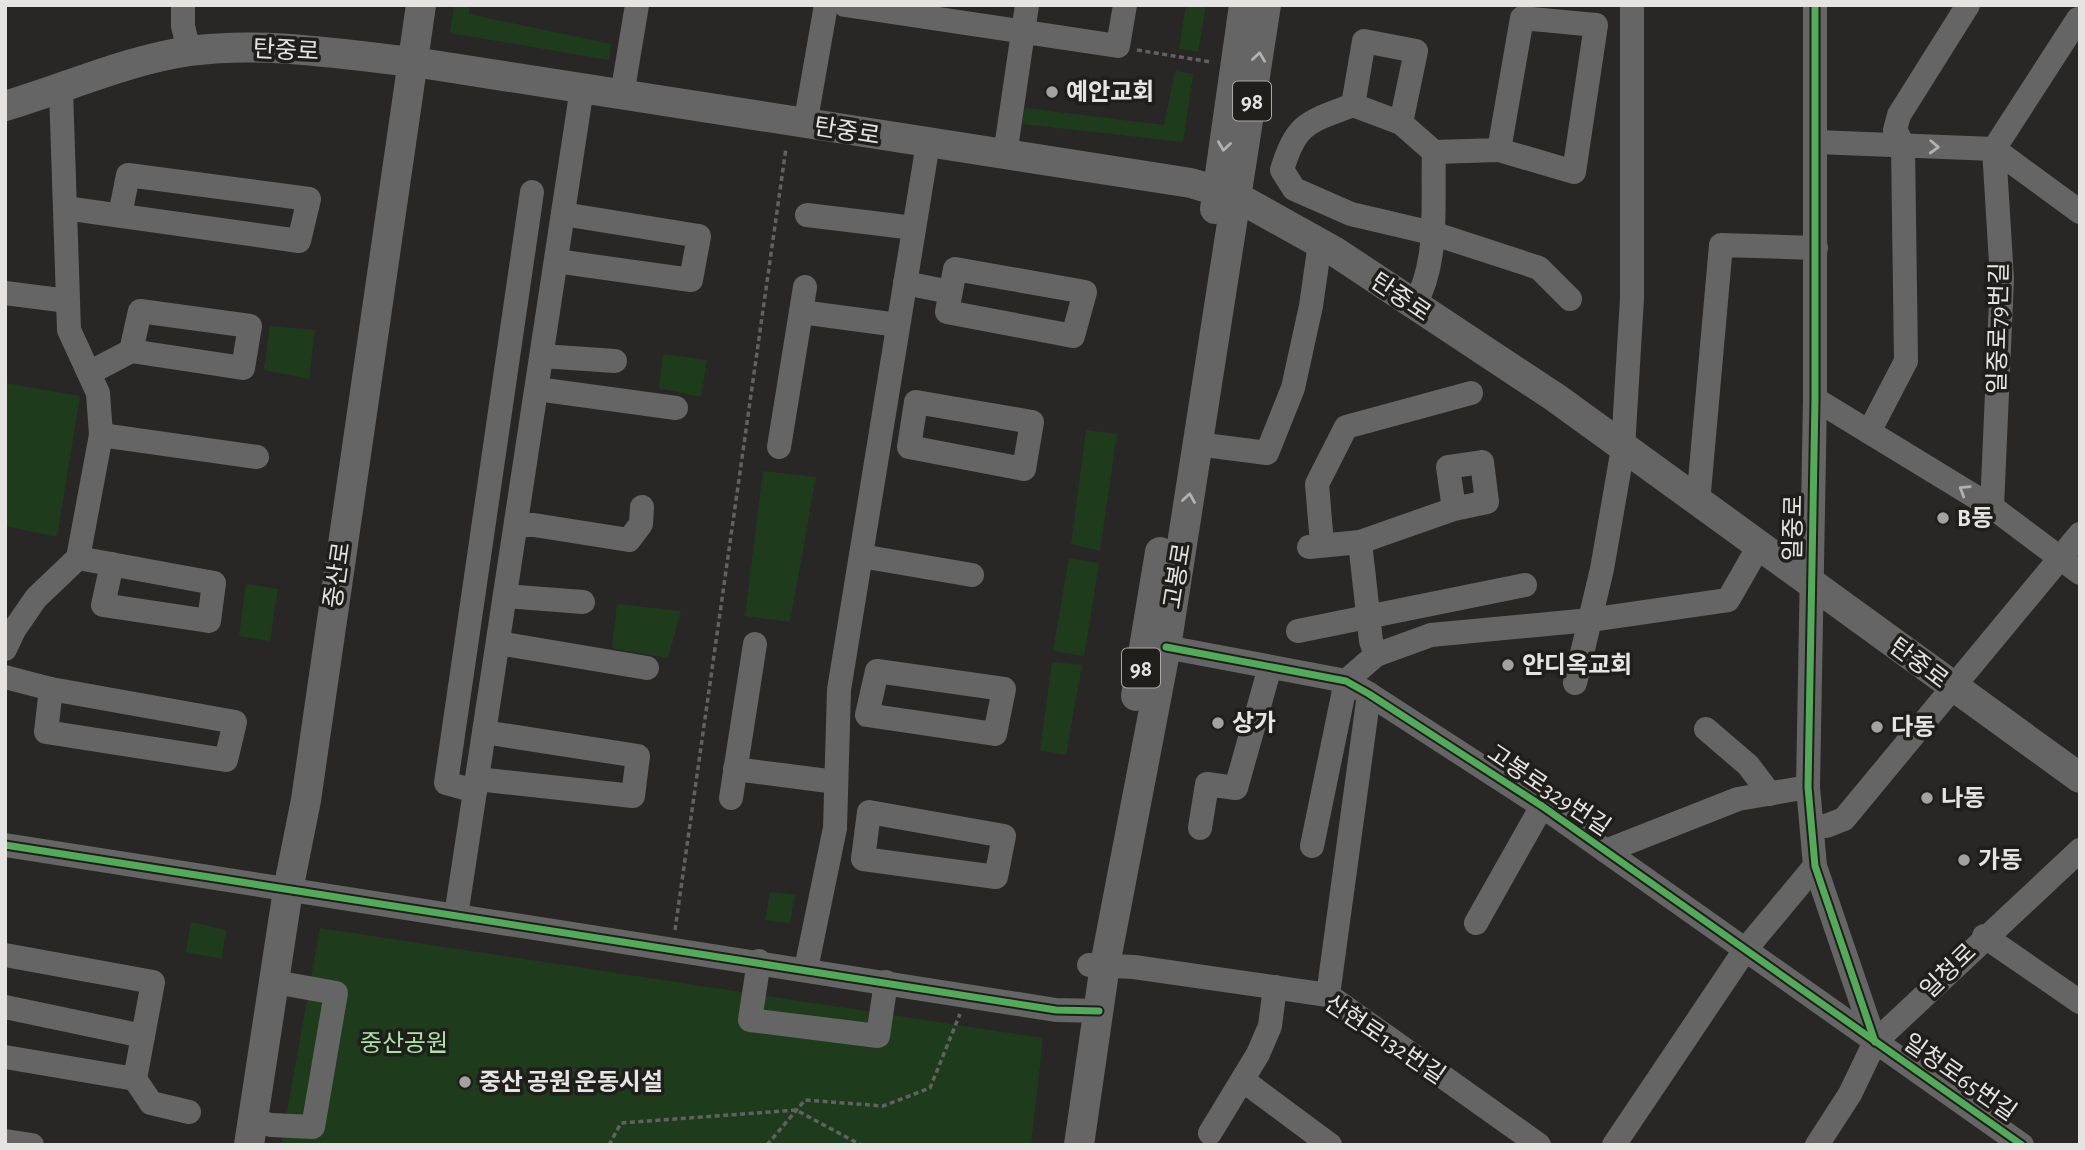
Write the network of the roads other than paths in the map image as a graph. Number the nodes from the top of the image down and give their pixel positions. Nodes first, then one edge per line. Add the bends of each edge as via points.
1 (183, 5) edge
2 (421, 5) edge
3 (637, 5) edge
4 (826, 5) edge
5 (845, 5) edge
6 (1027, 5) edge
7 (1125, 5) edge
8 (1244, 5) edge
9 (1266, 5) edge
10 (1632, 5) edge
11 (1815, 5) edge
12 (1968, 5) edge
13 (926, 11) edge
14 (2078, 19) edge
15 (1023, 33) junction
16 (189, 51) junction
17 (414, 62) junction
18 (582, 88) junction
19 (61, 89) junction
20 (622, 95) junction
21 (1353, 105) junction
22 (5, 106) edge
23 (1401, 122) junction
24 (805, 125) junction
25 (1816, 142) junction
26 (928, 143) junction
27 (1903, 145) junction
28 (1994, 149) junction
29 (1499, 150) junction
30 (1434, 152) junction
31 (1005, 155) junction
32 (532, 192) dead end
33 (1228, 194) junction
34 (65, 208) junction
35 (2080, 212) edge
36 (564, 214) junction
37 (120, 215) junction
38 (807, 215) dead end
39 (914, 228) junction
40 (1432, 233) junction
41 (1320, 243) junction
42 (1816, 248) junction
43 (556, 261) junction
44 (905, 283) junction
45 (805, 287) dead end
46 (950, 292) junction
47 (5, 293) edge
48 (517, 294) junction
49 (1570, 299) dead end
50 (68, 301) junction
51 (550, 302) junction
52 (1414, 306) junction
53 (801, 312) junction
54 (898, 325) junction
55 (131, 351) junction
56 (542, 356) junction
57 (615, 361) dead end
58 (89, 373) junction
59 (537, 388) junction
60 (1471, 393) dead end
61 (1815, 399) junction
62 (676, 408) dead end
63 (882, 419) junction
64 (912, 424) junction
65 (1869, 432) junction
66 (101, 435) junction
67 (498, 435) junction
68 (529, 439) junction
69 (1197, 444) junction
70 (779, 447) dead end
71 (1623, 448) junction
72 (257, 457) dead end
73 (1698, 503) junction
74 (642, 507) dead end
75 (1992, 508) junction
76 (1454, 509) dead end
77 (516, 526) junction
78 (2080, 534) edge
79 (1360, 542) junction
80 (1759, 546) junction
81 (861, 556) junction
82 (78, 558) junction
83 (2059, 558) junction
84 (112, 564) dead end
85 (2080, 573) edge
86 (972, 575) dead end
87 (1811, 582) junction
88 (1525, 586) dead end
89 (505, 596) junction
90 (583, 602) dead end
91 (1368, 615) junction
92 (1590, 620) junction
93 (1298, 631) dead end
94 (8, 636) edge
95 (498, 643) junction
96 (754, 644) dead end
97 (1166, 647) junction
98 (1376, 655) junction
99 (1270, 667) junction
100 (647, 668) dead end
101 (5, 677) edge
102 (1346, 681) junction
103 (1575, 683) dead end
104 (1953, 688) junction
105 (51, 689) junction
106 (839, 690) junction
107 (872, 692) junction
108 (1369, 694) junction
109 (1706, 729) dead end
110 (484, 732) junction
111 (735, 769) junction
112 (2080, 778) edge
113 (836, 782) junction
114 (476, 785) junction
115 (1808, 786) junction
116 (1770, 794) junction
117 (731, 798) dead end
118 (1542, 806) junction
119 (1812, 826) junction
120 (835, 828) junction
121 (1200, 828) dead end
122 (866, 831) junction
123 (5, 845) edge
124 (1312, 846) dead end
125 (2080, 850) edge
126 (1606, 851) junction
127 (1815, 866) junction
128 (288, 890) junction
129 (456, 916) junction
130 (1476, 923) dead end
131 (1984, 936) junction
132 (1745, 950) junction
133 (5, 955) edge
134 (759, 961) junction
135 (1097, 965) junction
136 (806, 969) junction
137 (275, 982) junction
138 (886, 982) junction
139 (1275, 987) junction
140 (1328, 995) junction
141 (2080, 1002) edge
142 (5, 1007) edge
143 (1089, 1011) junction
144 (143, 1036) junction
145 (1875, 1042) junction
146 (5, 1057) edge
147 (135, 1080) junction
148 (1244, 1081) junction
149 (189, 1112) dead end
150 (251, 1132) edge
151 (1210, 1133) dead end
152 (5, 1141) edge
153 (2015, 1143) edge
154 (33, 1145) edge
155 (1061, 1145) edge
156 (1079, 1145) edge
157 (1329, 1145) edge
158 (1539, 1145) edge
159 (1614, 1145) edge
160 (1817, 1145) edge

1 - 16 street
2 - 17 main road, 중산로
3 - 20 street
4 - 24 street
5 - 13 street
6 - 15 street
7 - 15 street via 1118,46
8 -> 33 main road, 고봉로 / 98
33 -> 9 main road, 고봉로 / 98
10 - 71 street via 1632,298
11 - 25 street, 일중로
12 - 27 street via 1899,115 1895,130
13 - 15 street
14 - 28 street
15 - 31 street
16 - 17 main road, 탄중로 via 264,48
16 - 19 main road, 탄중로
17 - 18 main road, 탄중로
17 - 128 main road, 중산로 via 306,800
18 - 20 main road, 탄중로
18 - 36 street
19 - 22 main road, 탄중로
19 - 34 street
20 - 24 main road, 탄중로
21 - 23 street
21 - 23 street via 1364,41 1416,51
21 - 40 street via 1306,123 1290,143 1282,170 1294,189 1351,214
23 - 30 street
24 - 26 main road, 탄중로
25 - 27 street
25 - 42 street, 일중로
26 - 31 main road, 탄중로
26 - 39 street
27 -> 28 street
27 - 65 street via 1906,361
28 - 35 street
28 - 75 street, 일중로79번길 via 2002,279
29 - 29 street via 1574,172 1596,25 1522,18
29 - 30 street
30 - 40 street
31 - 33 main road, 탄중로 via 1191,183
32 - 48 street
33 - 41 main road, 탄중로
33 - 69 main road, 고봉로 / 98
33 - 135 main road, 고봉로 / 98 via 1146,644
34 - 37 street
34 - 50 street
36 - 43 street
36 - 43 street via 699,236 691,280
37 - 37 street via 299,241 309,198 128,175
38 - 39 street
39 - 44 street
40 - 49 street via 1539,268
40 - 52 street via 1431,263
41 - 52 main road, 탄중로
41 - 69 street via 1293,388 1267,453
42 - 61 street, 일중로
42 - 73 street via 1721,245
43 - 51 street
44 - 46 street
44 - 54 street
45 - 53 street
46 - 46 street via 955,269 1085,292 1073,336 947,312
47 - 50 street
48 - 51 street
48 - 67 street
50 - 58 street via 69,330
51 - 56 street
52 - 71 main road, 탄중로 via 1556,398
53 - 54 street
53 - 70 street
54 - 63 street
55 - 55 street via 140,311 250,326 243,368
55 - 58 street
56 - 57 street
56 - 59 street
58 - 66 street via 98,393
59 - 62 street
59 - 68 street
60 - 79 street via 1346,427 1317,484 1316,545
61 - 65 street
61 - 87 street, 일중로
63 - 64 street
63 - 81 street
64 - 64 street via 916,402 1032,422 1024,469 909,447
75 -> 65 street
66 - 72 street
66 - 82 street
67 - 68 street
67 - 114 street via 446,783
68 - 77 street
97 -> 69 main road, 고봉로 / 98
71 - 73 main road, 탄중로
71 - 92 street
73 - 80 main road, 탄중로
74 - 77 street via 641,524 629,540
75 - 83 street
76 - 79 street
77 - 89 street
78 - 83 street
79 - 91 street
80 - 87 main road, 탄중로
80 - 92 street via 1728,600
81 - 86 street
81 - 106 street
82 - 84 street
82 - 94 street via 36,598
83 - 85 street
83 - 104 street
87 - 104 main road, 탄중로
87 - 115 street, 일중로
88 - 91 street
89 - 90 street
89 - 95 street
91 - 93 street
91 - 98 street
92 - 98 street via 1431,635
92 - 103 street
95 - 100 street
95 - 110 street
96 - 111 street
97 - 99 street, 고봉로329번길
97 - 135 main road, 고봉로 / 98
98 - 102 street
99 - 102 street, 고봉로329번길
99 - 121 street via 1236,788 1208,784
101 - 105 street
102 - 108 street, 고봉로329번길
102 - 124 street
104 - 112 main road, 탄중로
104 - 119 street via 1844,819
105 - 105 street via 235,722 226,760 46,732
106 - 107 street
106 - 113 street
107 - 107 street via 877,671 1004,688 995,734 867,715
108 - 118 street, 고봉로329번길
108 - 140 street
109 - 116 street via 1748,765
110 - 114 street
110 - 114 street via 638,756 633,796
111 - 113 street
111 - 117 street
113 - 120 street
114 - 129 street
115 - 116 street
115 - 119 street, 일중로
116 - 126 street via 1738,799
118 - 126 street, 고봉로329번길
118 - 130 street, 고봉로329번길
119 - 127 street, 일중로
120 - 122 street
120 - 136 street
122 - 122 street via 869,813 1004,836 996,877 863,859
123 - 128 street
125 - 131 street, 일청로
126 - 132 street, 고봉로329번길
127 - 132 street
127 - 145 street, 일중로
128 - 129 street
128 - 137 main road, 중산로
129 - 134 street
131 - 141 street
131 - 145 street, 일청로
132 - 145 street, 고봉로329번길
132 - 159 street
133 - 144 street via 153,982
134 - 136 street
134 - 138 street via 750,1020 878,1036
135 - 139 street, 산현로132번길
135 - 143 main road, 고봉로 / 98
136 - 138 street
137 - 150 main road, 중산로
137 - 150 street via 336,993 313,1127 271,1125
138 - 143 street via 1056,1010
139 - 140 street, 산현로132번길
139 - 148 street via 1270,1026
140 - 158 street, 산현로132번길
142 - 144 street
143 - 155 main road, 고봉로 / 98
143 - 156 main road, 고봉로 / 98
144 - 147 street
145 - 153 street, 일청로65번길
145 - 160 street, 일청로 via 1850,1094
146 - 147 street
147 - 149 street via 151,1104
148 - 151 street
148 - 157 street
152 - 154 street

